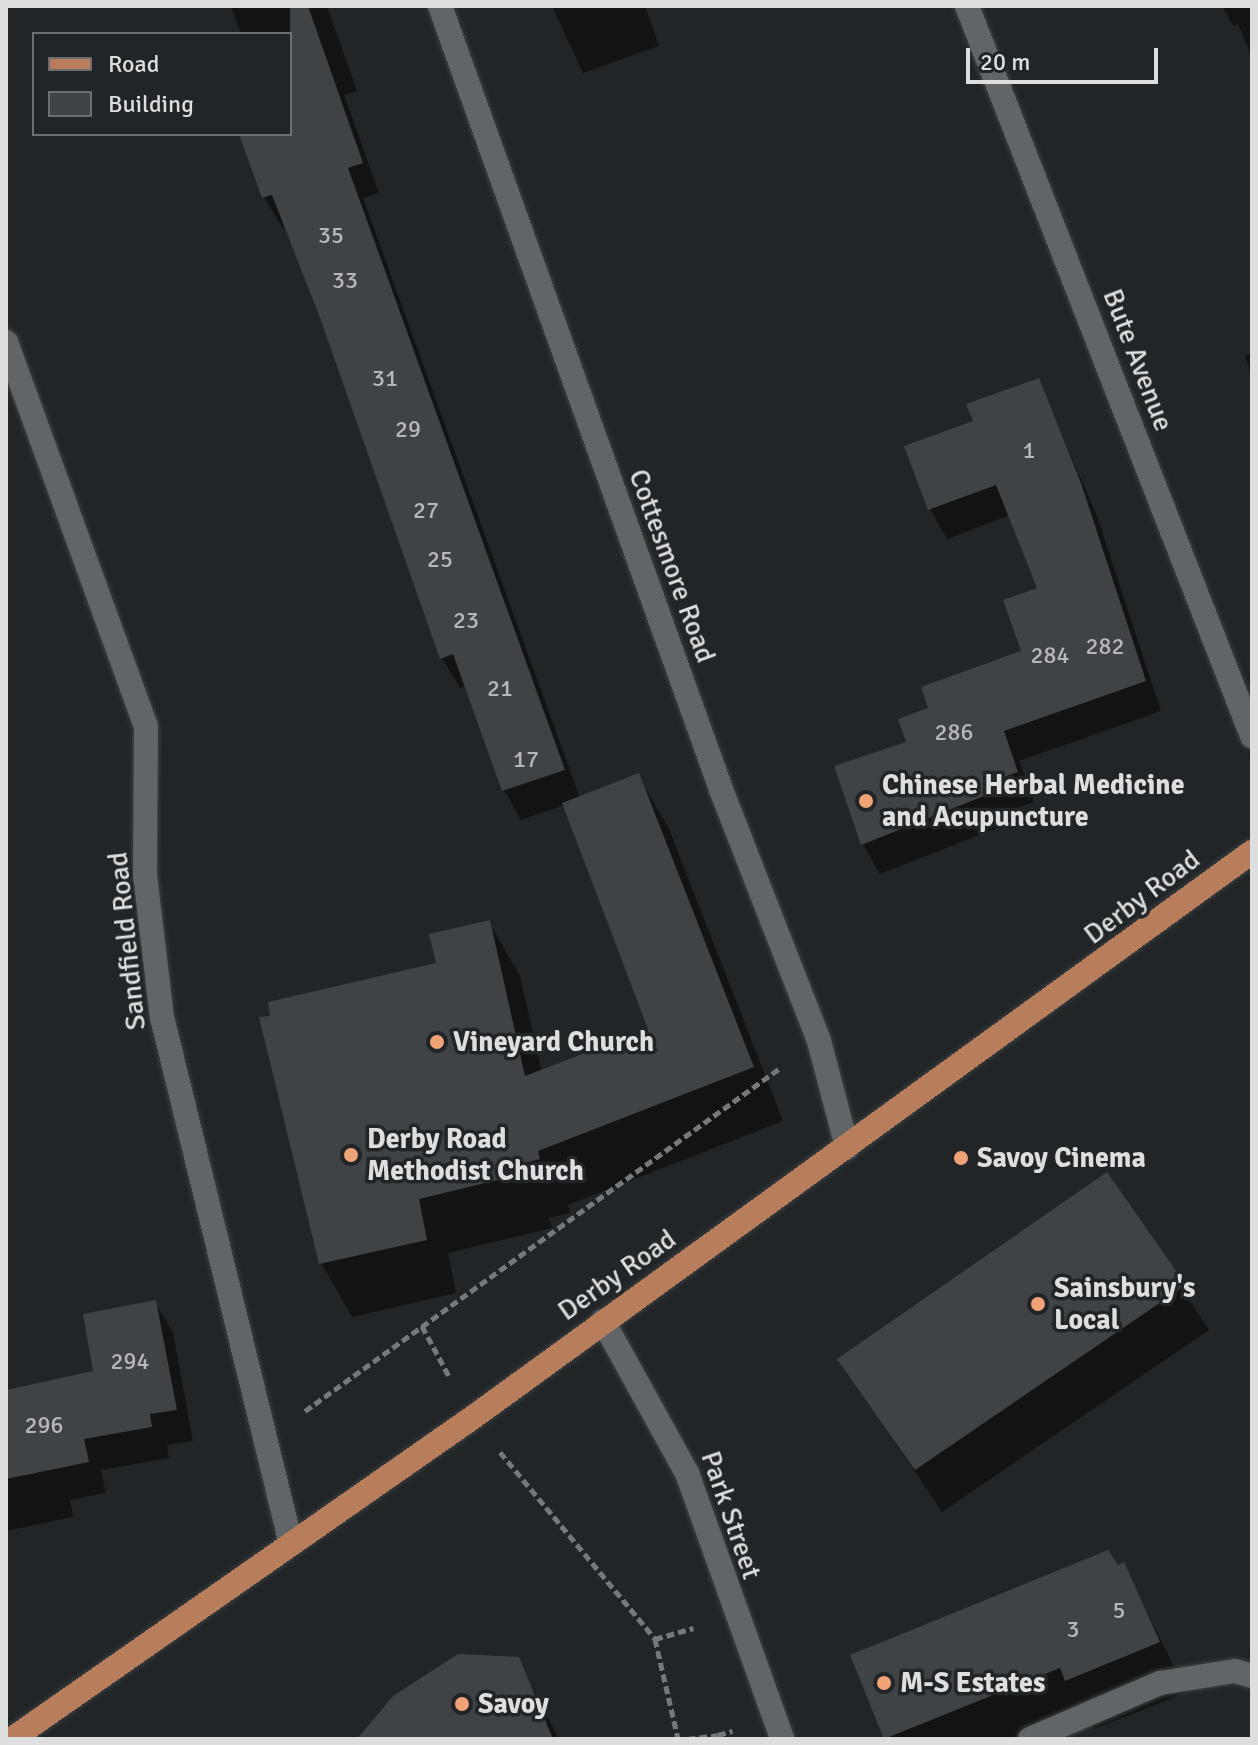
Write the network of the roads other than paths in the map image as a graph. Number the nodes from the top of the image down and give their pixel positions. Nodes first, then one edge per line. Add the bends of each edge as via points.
1 (440, 6) edge
2 (967, 6) edge
3 (6, 342) edge
4 (1249, 728) edge
5 (1252, 852) edge
6 (847, 1147) junction
7 (603, 1321) junction
8 (291, 1544) junction
9 (1252, 1676) edge
10 (12, 1739) edge
11 (782, 1739) edge
12 (1030, 1739) edge

1 - 6 street, Cottesmore Road via 722,792 819,1041
2 - 4 street, Bute Avenue
3 - 8 street, Sandfield Road via 146,726 145,875 162,1017
5 - 6 main road, Derby Road
6 - 7 main road, Derby Road
7 - 8 main road, Derby Road
7 - 11 street, Park Street via 687,1473
8 - 10 main road, Derby Road
9 - 12 street via 1235,1671 1160,1683

